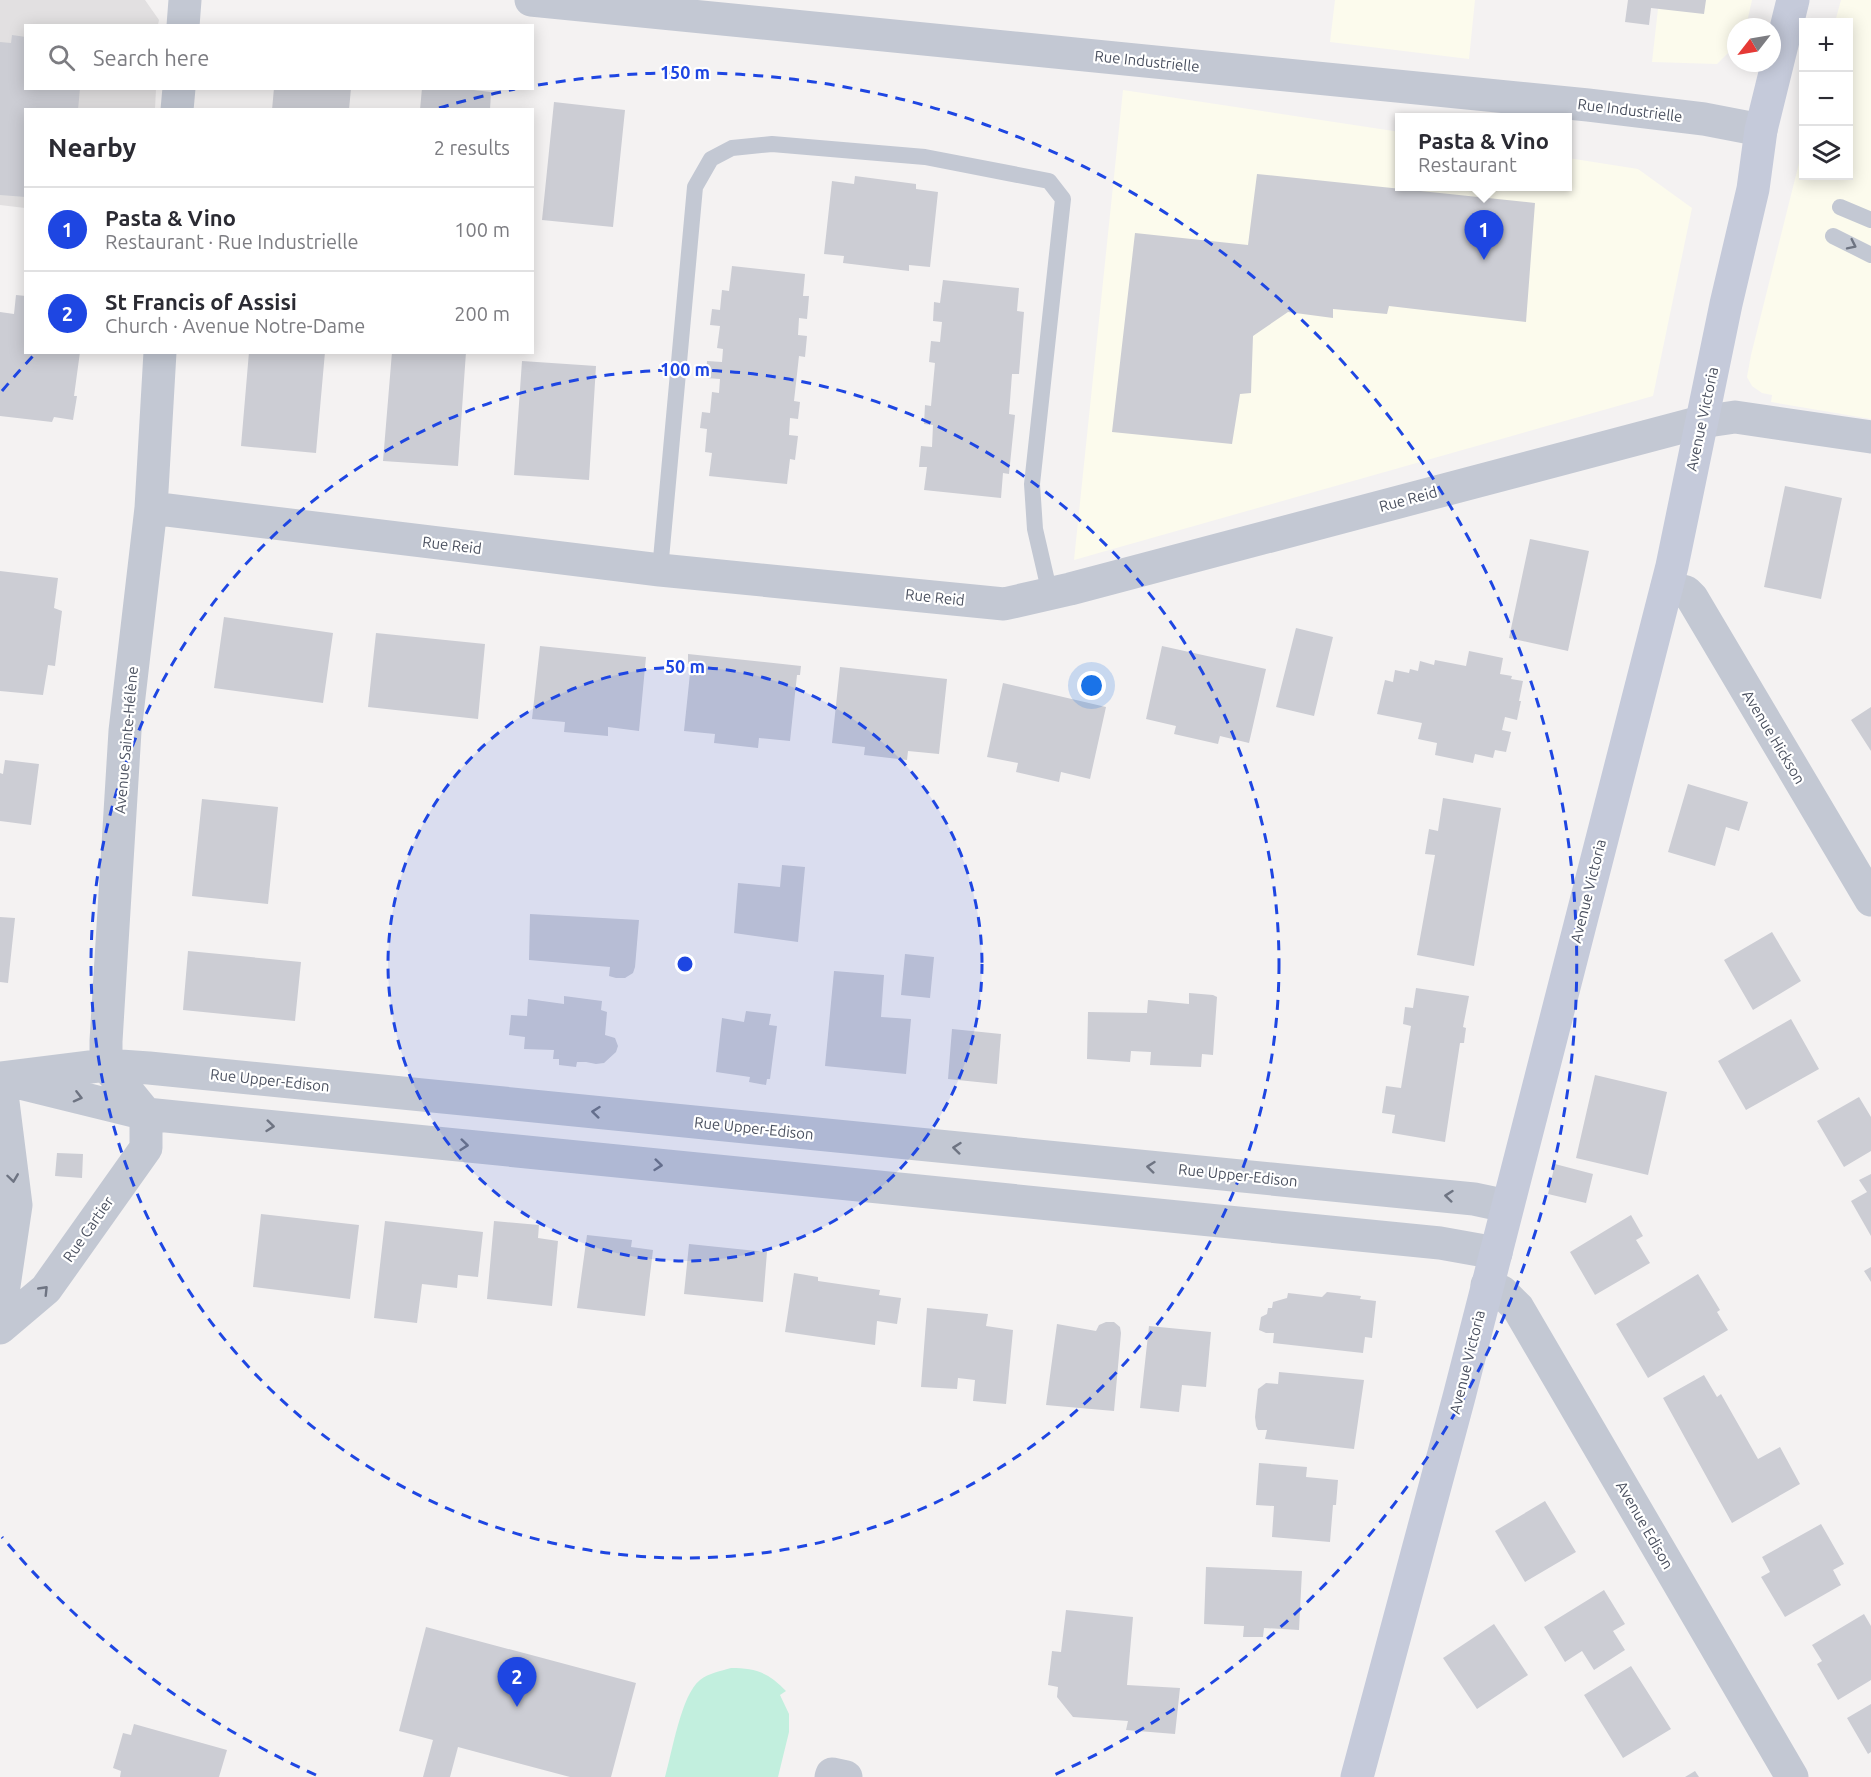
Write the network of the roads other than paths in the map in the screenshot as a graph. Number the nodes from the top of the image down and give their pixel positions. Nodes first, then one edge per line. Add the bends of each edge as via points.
1 (185, 0) edge
2 (531, 0) edge
3 (1793, 0) edge
4 (183, 24) edge
5 (178, 90) edge
6 (177, 108) edge
7 (1761, 129) junction
8 (1840, 207) dead end
9 (1871, 220) edge
10 (1833, 236) dead end
11 (1871, 255) edge
12 (160, 354) edge
13 (1701, 422) junction
14 (1871, 437) edge
15 (151, 508) junction
16 (660, 570) junction
17 (1667, 586) junction
18 (1050, 594) junction
19 (1871, 900) edge
20 (106, 1065) junction
21 (0, 1078) edge
22 (146, 1114) junction
23 (1507, 1206) junction
24 (1496, 1253) junction
25 (1487, 1285) junction
26 (0, 1313) edge
27 (0, 1328) edge
28 (1358, 1777) edge
29 (1792, 1777) edge

1 - 4 street
2 - 7 street, Rue Industrielle via 1588,105
3 - 7 street, Avenue Victoria
5 - 6 street
7 - 13 street, Avenue Victoria via 1753,189
8 - 9 lane
10 -> 11 lane
12 - 15 street, Avenue Sainte-Hélène
13 - 14 street, Rue Reid via 1735,417
13 - 17 street, Avenue Victoria
13 - 18 street, Rue Reid
15 - 16 street, Rue Reid
15 - 20 street, Avenue Sainte-Hélène via 125,731 106,1012
16 - 18 street, Rue Reid via 1004,604
16 - 18 lane via 695,187 711,159 732,148 772,144 925,157 1049,181 1063,199 1032,484 1035,529
17 - 19 street, Avenue Hickson via 1692,598
17 - 23 street, Avenue Victoria
20 - 21 street, Rue Upper-Edison
20 - 22 street
23 -> 20 street, Rue Upper-Edison via 1462,1197
21 -> 22 street
21 -> 26 street via 16,1205
22 -> 24 street via 1440,1243
27 -> 22 street, Rue Cartier via 46,1289 146,1148
23 - 24 street, Avenue Victoria
24 - 25 street, Avenue Victoria
25 - 28 street, Avenue Victoria
25 - 29 street, Avenue Edison via 1502,1292 1518,1308

